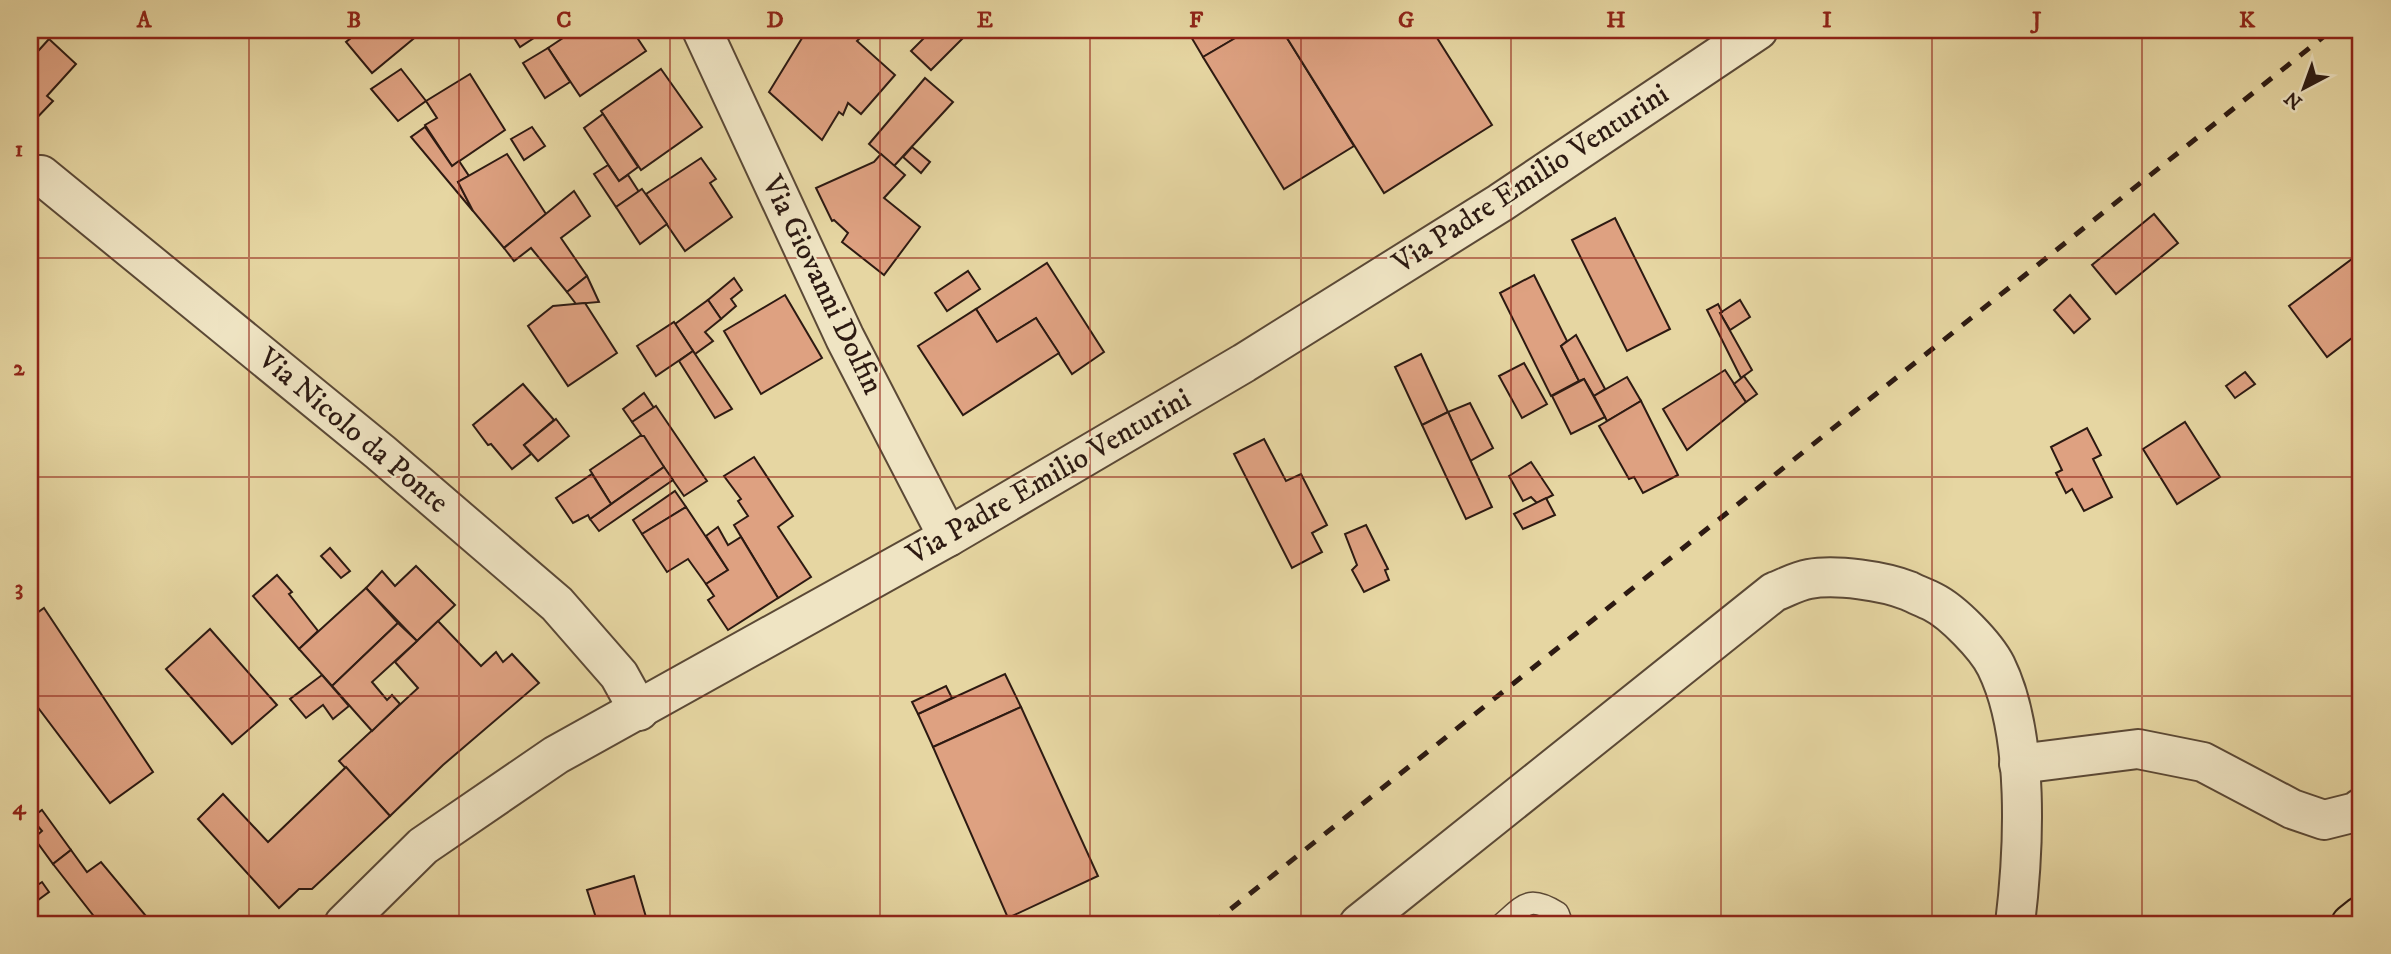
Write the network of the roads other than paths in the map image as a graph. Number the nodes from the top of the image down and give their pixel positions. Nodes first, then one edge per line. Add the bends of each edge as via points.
1 (702, 30) edge
2 (1758, 30) edge
3 (41, 175) dead end
4 (948, 537) junction
5 (639, 711) junction
6 (2019, 764) junction
7 (2361, 808) edge
8 (2023, 845) junction
9 (2361, 916) edge
10 (344, 924) edge
11 (1359, 924) edge
12 (1502, 924) edge
13 (1562, 924) edge
14 (2015, 924) edge
15 (2045, 924) edge
16 (2351, 924) edge

1 - 4 street, Via Giovanni Dolfin via 845,338
2 - 4 street, Via Padre Emilio Venturini via 1500,203 1244,363
3 - 5 street, Via Nicolo da Ponte via 380,452 557,604 620,675
4 - 5 street, Via Padre Emilio Venturini
5 - 10 street, Via Padre Emilio Venturini via 556,755 423,846
6 - 7 street via 2138,749 2203,762 2292,809 2324,820
6 - 8 street
6 - 11 street via 2011,709 1996,666 1959,622 1936,603 1895,585 1810,579 1774,592
8 - 14 street
8 - 15 street
9 - 16 main road
12 - 13 lane via 1526,904 1543,903 1558,913

